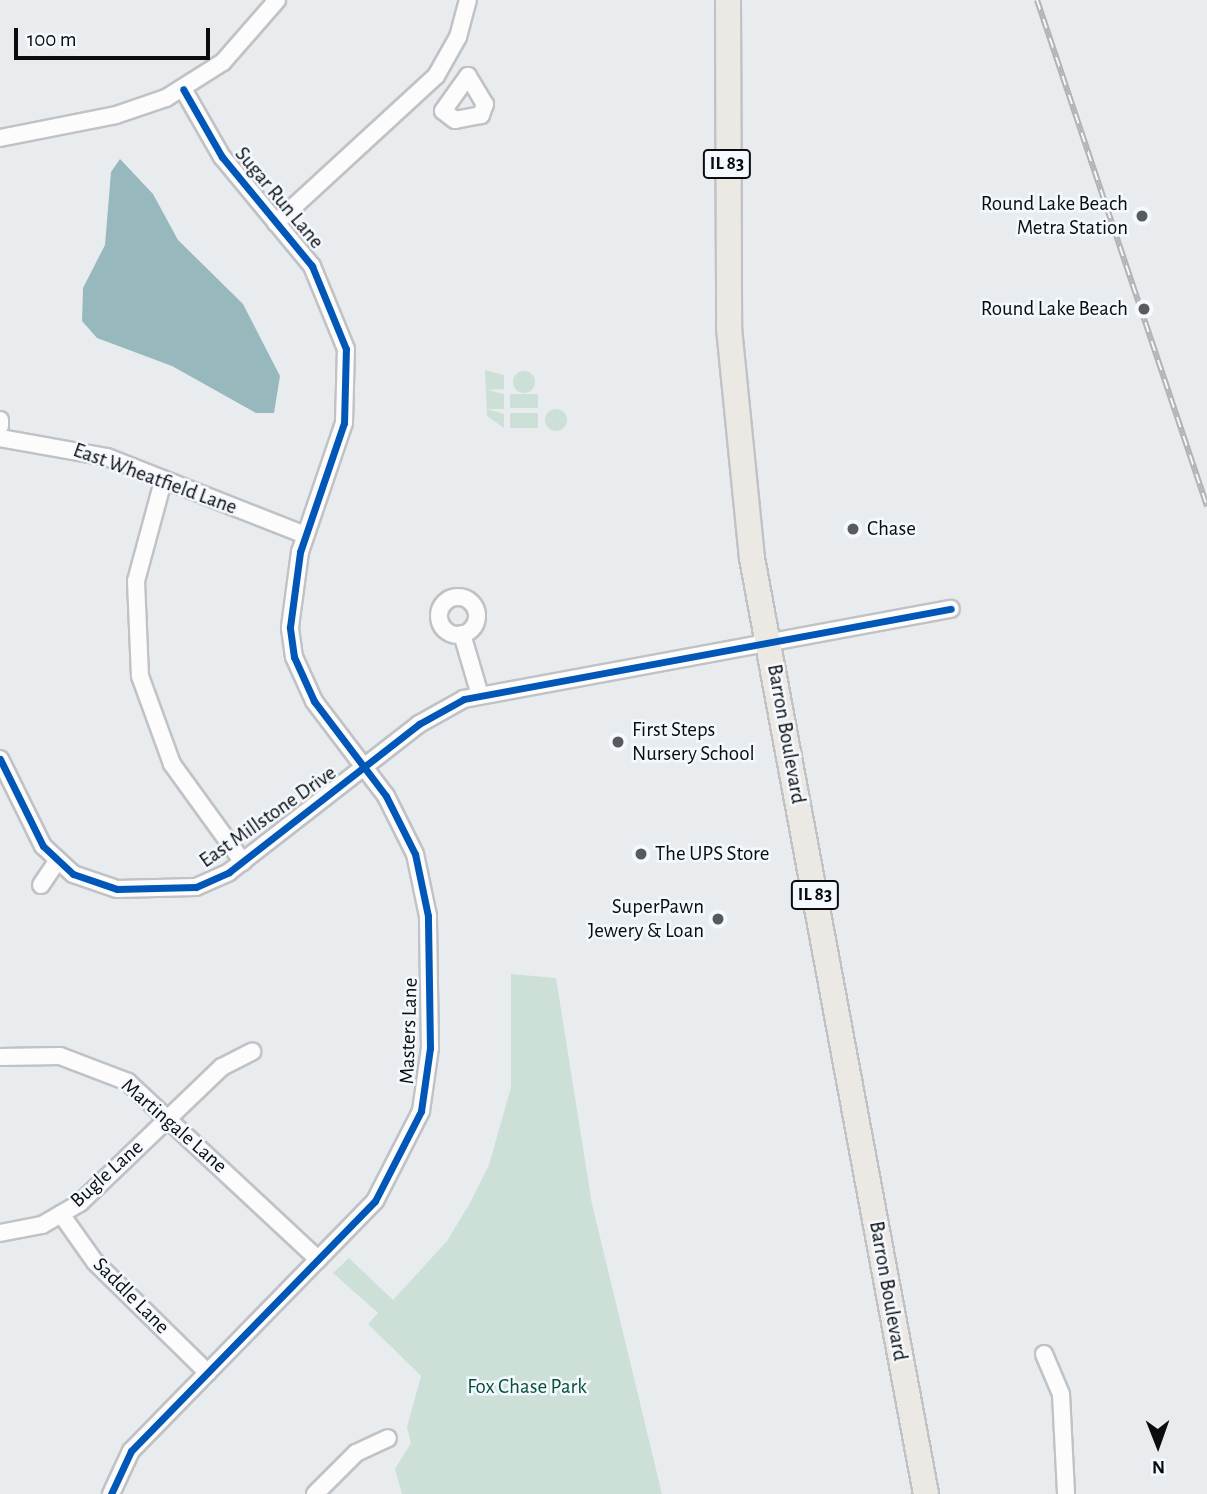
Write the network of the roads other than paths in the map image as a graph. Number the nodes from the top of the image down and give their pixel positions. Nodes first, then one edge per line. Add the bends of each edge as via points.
1 (277, 0) edge
2 (468, 0) edge
3 (728, 0) edge
4 (436, 76) junction
5 (183, 89) junction
6 (456, 91) dead end
7 (0, 138) edge
8 (276, 223) junction
9 (0, 420) edge
10 (0, 426) edge
11 (0, 438) edge
12 (163, 481) junction
13 (305, 535) junction
14 (951, 610) dead end
15 (462, 634) dead end
16 (770, 646) junction
17 (480, 695) junction
18 (0, 759) edge
19 (367, 769) junction
20 (57, 861) junction
21 (243, 862) junction
22 (41, 885) dead end
23 (252, 1052) dead end
24 (0, 1057) edge
25 (168, 1117) junction
26 (61, 1214) junction
27 (0, 1233) edge
28 (318, 1259) junction
29 (1044, 1354) dead end
30 (208, 1373) junction
31 (388, 1438) dead end
32 (111, 1494) edge
33 (315, 1494) edge
34 (926, 1494) edge
35 (1066, 1494) edge

1 - 5 street via 223,62
2 - 4 street via 458,37
3 - 16 main road, Barron Boulevard / IL 83 via 729,328 752,558
4 - 6 street
4 - 8 street
5 - 7 street via 116,115
5 - 8 street, Sugar Run Lane via 222,157
8 - 13 street, Sugar Run Lane via 317,274 346,349 344,423
9 - 10 street
11 - 12 street, East Wheatfield Lane via 82,450
12 - 13 street, East Wheatfield Lane
12 - 21 street via 136,581 140,676 172,764
13 - 19 street, Masters Lane via 290,599 294,657 314,701
14 - 16 street, East Millstone Drive
15 - 17 street
16 - 17 street, East Millstone Drive
16 - 34 main road, Barron Boulevard / IL 83
17 - 19 street, East Millstone Drive via 419,723
18 - 20 street via 43,846
19 - 21 street, East Millstone Drive
19 - 28 street, Masters Lane via 404,824 425,892 427,1081 395,1172
20 - 21 street, East Millstone Drive via 93,884 117,889 196,887
20 - 22 street
23 - 25 street, Bugle Lane via 222,1067
24 - 25 street, Martingale Lane via 82,1061 128,1082
25 - 26 street, Bugle Lane
25 - 28 street, Martingale Lane
26 - 27 street, Bugle Lane
26 - 30 street, Saddle Lane via 95,1262
28 - 30 street, Masters Lane
29 - 35 street via 1061,1394
30 - 32 street, Masters Lane via 131,1451
31 - 33 street via 356,1453

